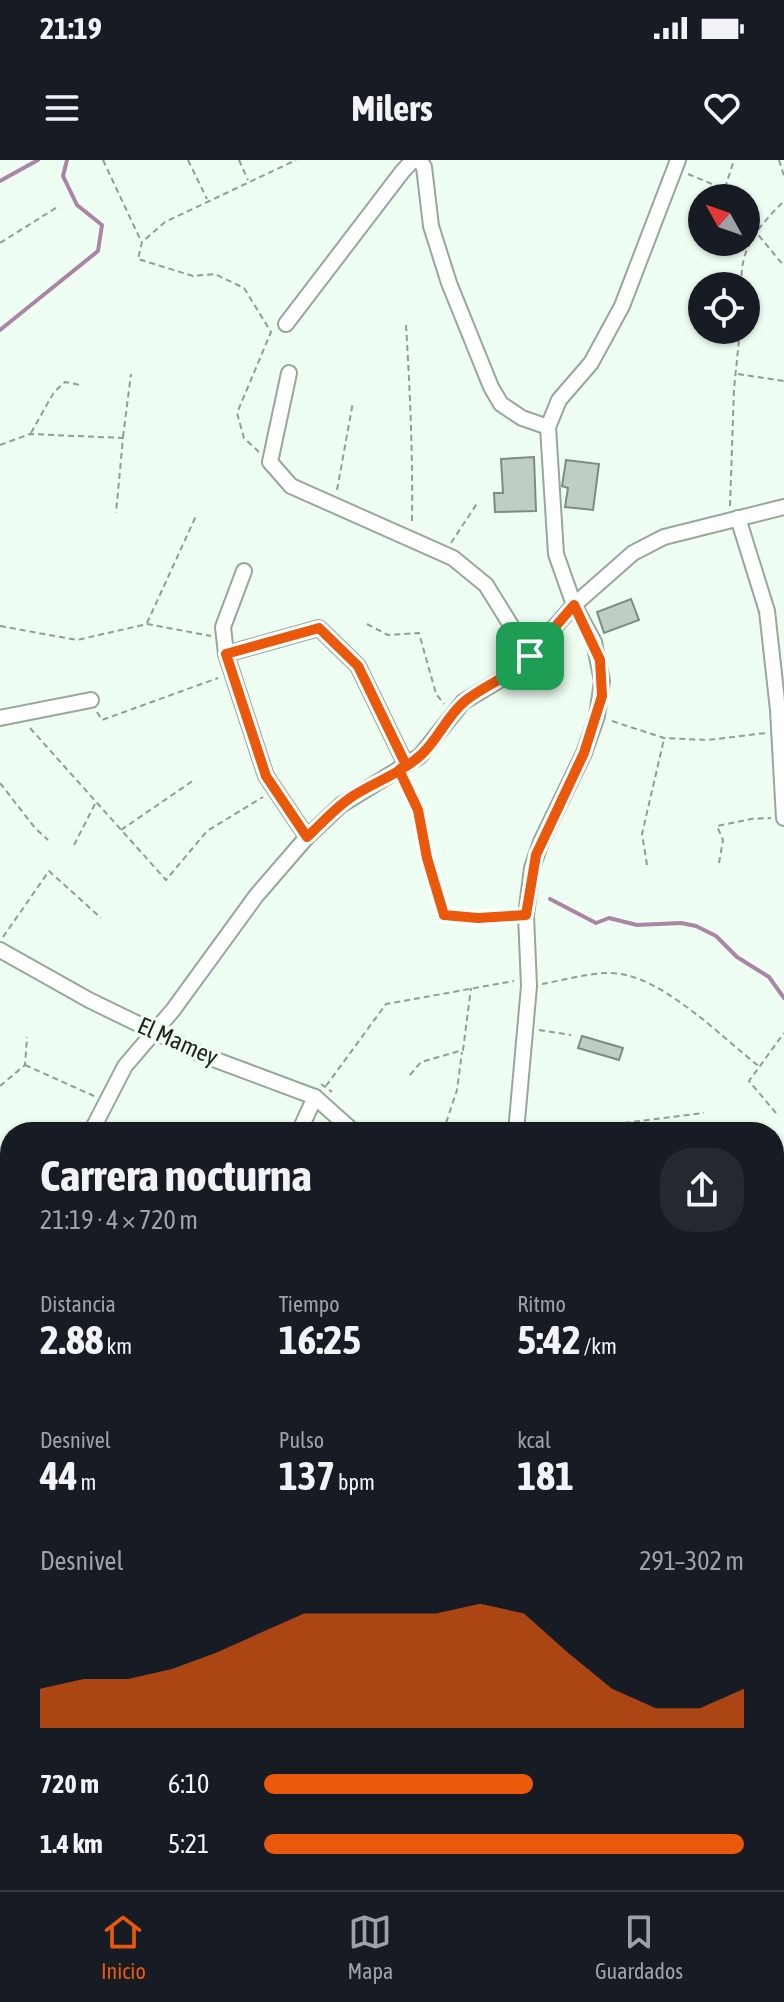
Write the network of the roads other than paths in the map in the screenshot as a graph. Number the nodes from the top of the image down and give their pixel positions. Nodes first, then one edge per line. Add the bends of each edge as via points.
1 (676, 164) edge
2 (286, 324) dead end
3 (289, 373) dead end
4 (548, 427) junction
5 (784, 507) edge
6 (734, 519) junction
7 (244, 571) dead end
8 (574, 605) junction
9 (224, 646) junction
10 (778, 654) edge
11 (530, 656) junction
12 (91, 700) road end
13 (0, 718) edge
14 (402, 768) junction
15 (784, 818) edge
16 (307, 837) junction
17 (0, 950) edge
18 (154, 1031) junction
19 (321, 1091) junction
20 (96, 1122) edge
21 (304, 1122) edge
22 (346, 1122) edge
23 (517, 1122) edge

1 - 4 street via 622,306 591,363 559,400
2 - 4 street via 402,172 412,161 420,161 431,226 491,387 501,404
3 - 11 street via 270,462 291,486 445,554 486,585
4 - 8 street via 556,554
5 - 6 street
6 - 8 street via 645,545
6 - 10 street
7 - 9 street via 223,627
8 - 11 street
8 - 23 street via 600,660 602,696 575,775 536,855 526,915 529,983
9 - 14 street via 319,628 358,666
9 - 16 street via 266,776
10 - 15 street
11 - 14 street via 512,674 471,696 425,751
12 - 13 street
14 - 16 street via 348,800
16 - 18 street
17 - 18 street, El Mamey
18 - 19 street, El Mamey via 200,1054
18 - 20 street via 119,1076
19 - 21 street
19 - 22 street, El Mamey

